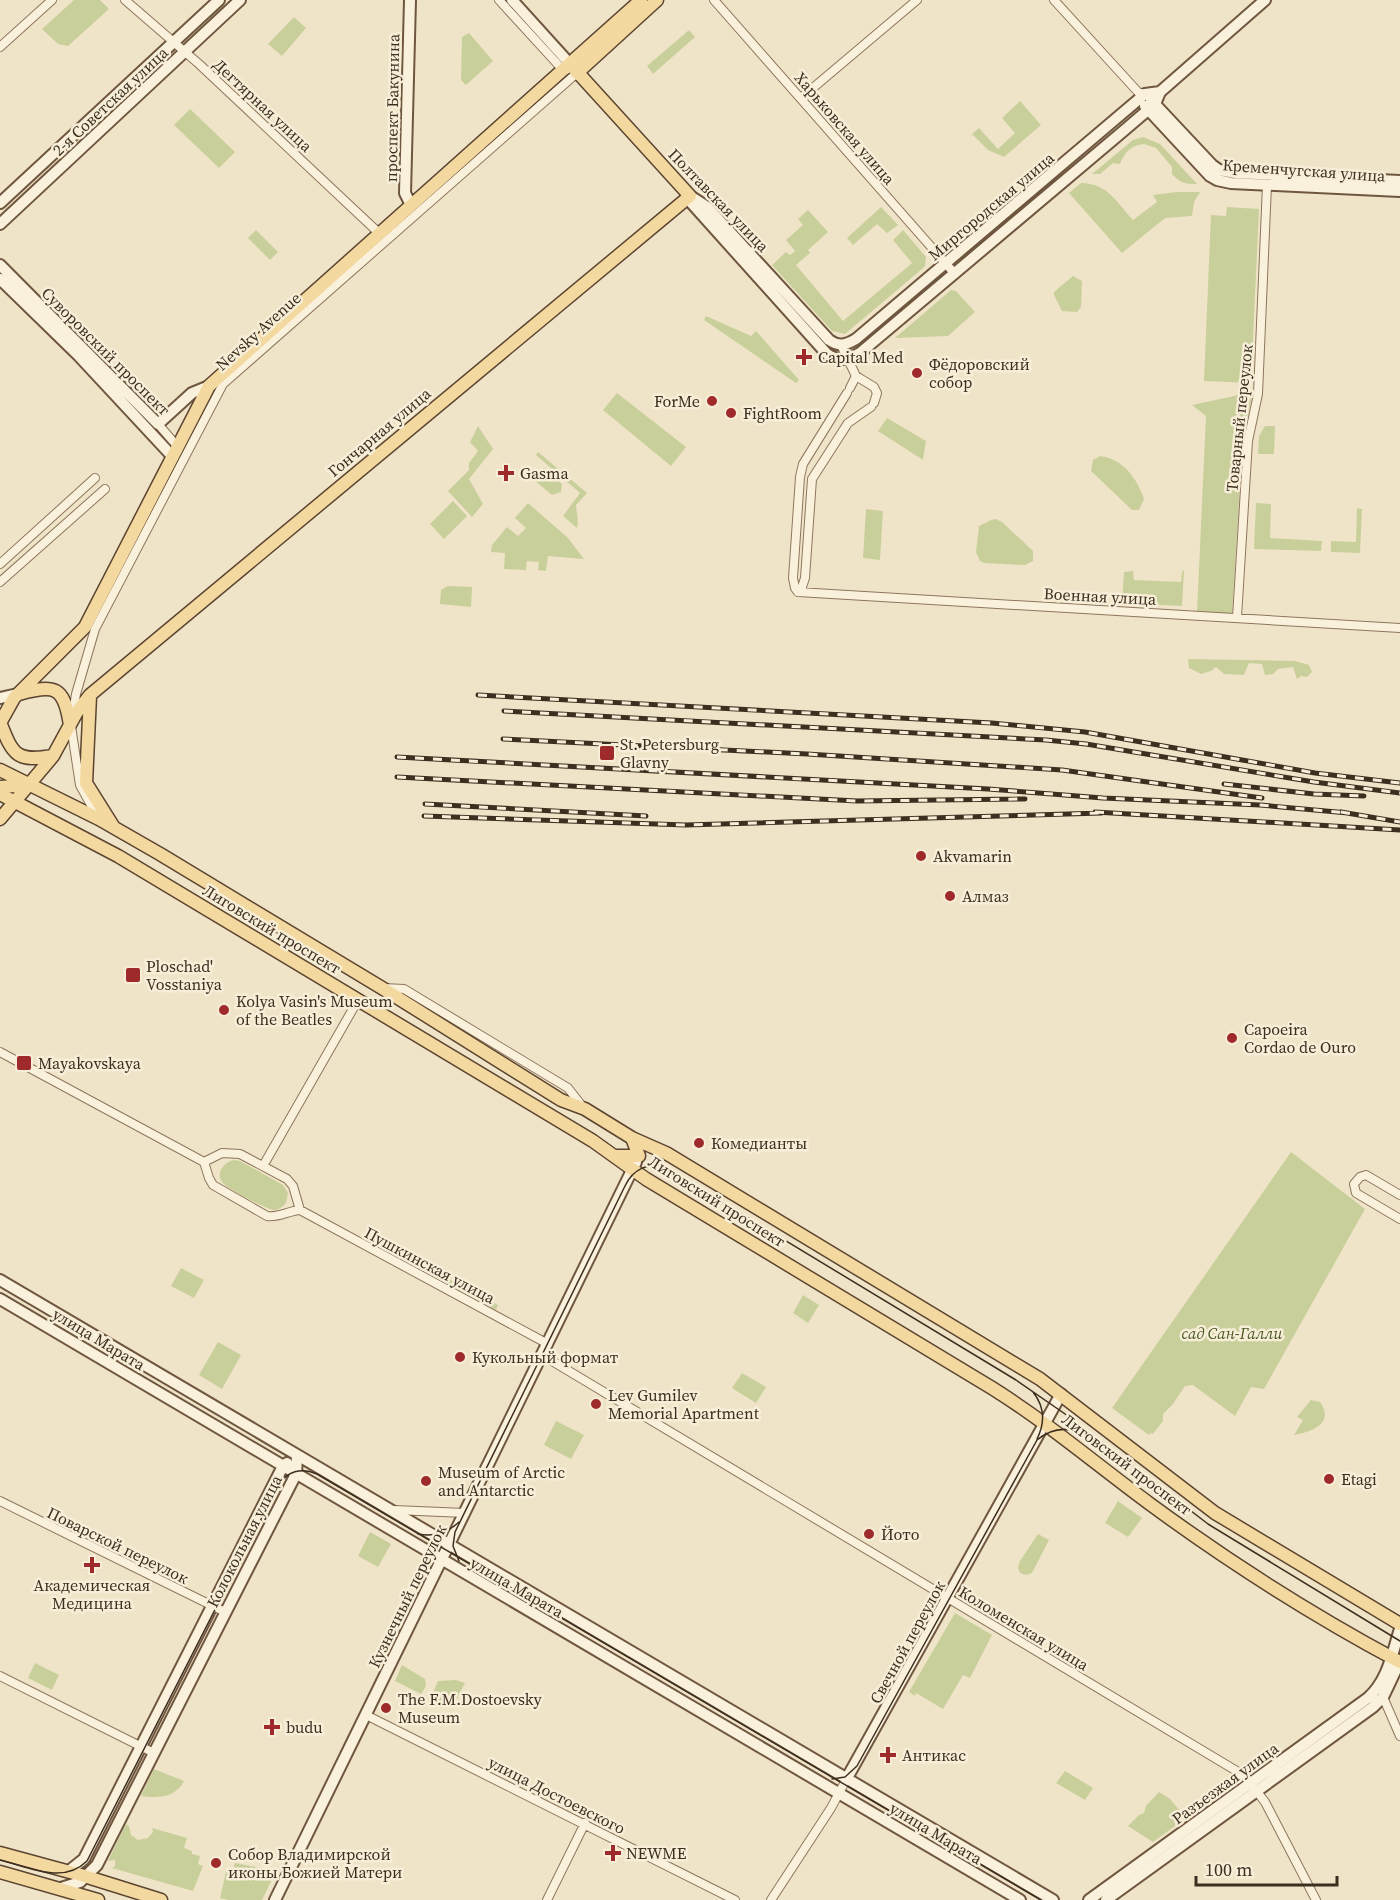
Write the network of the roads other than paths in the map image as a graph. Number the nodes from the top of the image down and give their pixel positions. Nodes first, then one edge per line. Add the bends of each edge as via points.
1 (52, 0) edge
2 (125, 0) edge
3 (219, 0) edge
4 (240, 0) edge
5 (410, 0) edge
6 (500, 0) edge
7 (512, 0) edge
8 (641, 0) edge
9 (657, 0) edge
10 (714, 0) edge
11 (917, 0) edge
12 (1054, 0) edge
13 (1265, 0) edge
14 (173, 43) junction
15 (0, 47) edge
16 (185, 52) junction
17 (570, 69) junction
18 (1160, 92) junction
19 (1141, 95) junction
20 (801, 98) junction
21 (1152, 107) junction
22 (1400, 181) edge
23 (1267, 185) junction
24 (1400, 191) edge
25 (688, 197) junction
26 (0, 203) edge
27 (414, 209) junction
28 (0, 224) edge
29 (380, 234) junction
30 (946, 263) junction
31 (0, 265) edge
32 (955, 274) junction
33 (0, 279) edge
34 (841, 345) junction
35 (848, 359) junction
36 (856, 376) junction
37 (209, 386) junction
38 (158, 424) junction
39 (177, 456) junction
40 (95, 478) dead end
41 (105, 489) dead end
42 (0, 564) edge
43 (0, 582) edge
44 (798, 592) junction
45 (1237, 617) junction
46 (1400, 628) edge
47 (18, 694) junction
48 (90, 695) junction
49 (0, 698) edge
50 (0, 723) edge
51 (70, 725) junction
52 (53, 756) junction
53 (0, 770) edge
54 (30, 784) junction
55 (0, 787) edge
56 (0, 794) edge
57 (15, 802) junction
58 (0, 819) edge
59 (99, 819) junction
60 (114, 828) junction
61 (237, 900) junction
62 (225, 920) junction
63 (358, 1000) junction
64 (0, 1052) edge
65 (632, 1137) junction
66 (645, 1144) junction
67 (616, 1156) junction
68 (639, 1156) junction
69 (213, 1158) junction
70 (204, 1162) junction
71 (263, 1166) junction
72 (633, 1169) junction
73 (207, 1171) junction
74 (1400, 1195) edge
75 (295, 1199) junction
76 (300, 1210) junction
77 (288, 1211) junction
78 (1400, 1219) edge
79 (0, 1280) edge
80 (0, 1299) edge
81 (548, 1344) junction
82 (542, 1355) junction
83 (1061, 1394) junction
84 (1045, 1422) junction
85 (297, 1456) junction
86 (283, 1466) junction
87 (296, 1474) junction
88 (0, 1501) edge
89 (392, 1510) junction
90 (465, 1514) junction
91 (450, 1544) junction
92 (441, 1560) junction
93 (948, 1598) junction
94 (212, 1606) junction
95 (225, 1612) junction
96 (1400, 1624) edge
97 (1400, 1629) edge
98 (1398, 1661) edge
99 (0, 1676) edge
100 (1380, 1693) junction
101 (366, 1715) junction
102 (1400, 1736) edge
103 (141, 1747) junction
104 (154, 1753) junction
105 (847, 1779) junction
106 (1255, 1787) junction
107 (839, 1794) junction
108 (585, 1823) junction
109 (0, 1853) edge
110 (0, 1872) edge
111 (69, 1872) junction
112 (87, 1877) junction
113 (61, 1888) junction
114 (98, 1900) edge
115 (159, 1900) edge
116 (275, 1900) edge
117 (548, 1900) edge
118 (735, 1900) edge
119 (771, 1900) edge
120 (1020, 1900) edge
121 (1050, 1900) edge
122 (1089, 1900) edge
123 (1106, 1900) edge
124 (1316, 1900) edge

1 - 15 street
2 - 14 street, Дегтярная улица
3 - 14 street, 2-я Советская улица
4 - 16 street, 2-я Советская улица
5 - 27 street, проспект Бакунина via 405,193
6 - 17 street, Полтавская улица
7 - 17 street, Полтавская улица
8 - 17 main road, Nevsky Avenue
9 - 17 main road, Nevsky Avenue
10 - 20 street, Харьковская улица
11 - 20 street
12 - 19 street, Кременчугская улица
13 - 18 street, Миргородская улица
14 - 16 street, Дегтярная улица
14 - 26 street, 2-я Советская улица
16 - 28 street, 2-я Советская улица
16 - 29 street, Дегтярная улица
17 - 25 main road, Полтавская улица
17 - 27 main road, Nevsky Avenue
18 - 19 street
18 - 21 street, Миргородская улица
19 - 21 street, Кременчугская улица
19 - 30 street, Миргородская улица
20 - 30 street, Харьковская улица
21 - 22 street, Кременчугская улица via 1212,165 1225,172
21 - 23 street, Кременчугская улица via 1210,176 1227,183
21 - 32 street, Миргородская улица
23 - 24 street, Кременчугская улица
23 - 45 street, Товарный переулок via 1258,394 1248,441
25 - 34 street, Полтавская улица via 707,207 829,340
25 - 35 street, Полтавская улица via 827,354
25 - 48 main road, Гончарная улица
27 - 29 main road, Nevsky Avenue
27 - 39 street, Nevsky Avenue via 227,380
29 - 37 main road, Nevsky Avenue
30 - 32 street, Харьковская улица
30 - 34 street, Миргородская улица via 855,339
31 - 38 street, Суворовский проспект
32 - 35 street, Миргородская улица
33 - 39 street, Суворовский проспект
34 - 35 street
35 - 36 street
36 - 44 street via 802,468 793,578
36 - 44 street via 877,393 873,405 848,423 812,479 805,578
37 - 38 street via 192,393
37 - 39 main road, Nevsky Avenue
38 - 39 street, Суворовский проспект
39 - 47 main road, Nevsky Avenue via 85,627
39 - 51 street, Nevsky Avenue via 95,629
40 - 42 street
41 - 43 street
44 - 45 street, Военная улица
45 - 46 street, Военная улица
47 - 49 street
47 - 50 main road, Nevsky Avenue
47 - 51 main road via 40,688 58,693 65,702
48 - 51 main road, Гончарная улица
48 - 60 main road via 86,783
50 - 52 main road via 11,748 22,757
51 - 52 main road, Nevsky Avenue
51 - 59 street via 80,785
52 - 54 main road, Nevsky Avenue
53 - 54 main road, Лиговский проспект
54 - 55 main road
54 - 57 main road, Nevsky Avenue
54 - 59 main road, Лиговский проспект
56 - 57 main road, Лиговский проспект
57 - 58 main road, Nevsky Avenue
57 - 62 main road, Лиговский проспект via 118,856
59 - 60 main road, Лиговский проспект
60 - 61 main road, Лиговский проспект
61 - 62 main road
61 - 65 main road, Лиговский проспект via 561,1100 585,1109
62 - 63 main road, Лиговский проспект
63 - 67 main road, Лиговский проспект
63 - 71 street
64 - 70 street
65 - 66 main road, Лиговский проспект
65 - 68 main road
66 - 68 street, Кузнечный переулок
66 - 83 main road, Лиговский проспект via 666,1153
67 - 68 main road
67 - 72 main road, Лиговский проспект
68 - 72 street, Кузнечный переулок
69 - 70 street
69 - 71 street via 231,1152
69 - 73 street
70 - 73 street
71 - 75 street via 287,1179
72 - 81 street, Кузнечный переулок
72 - 84 main road, Лиговский проспект
73 - 77 street via 213,1185 267,1216
74 - 78 street via 1366,1175 1354,1184 1356,1193
75 - 76 street
75 - 77 street
76 - 77 street
76 - 81 street, Пушкинская улица
79 - 85 street, улица Марата
80 - 86 street, улица Марата
81 - 82 street, Кузнечный переулок
82 - 90 street, Кузнечный переулок
82 - 93 street, Коломенская улица
83 - 84 street, Свечной переулок
83 - 96 main road, Лиговский проспект via 1224,1519
84 - 93 street, Свечной переулок
84 - 98 main road, Лиговский проспект via 1212,1548
85 - 86 street, Колокольная улица
85 - 87 street, Колокольная улица
85 - 89 street, улица Марата
86 - 87 street, улица Марата
86 - 94 street, Колокольная улица
87 - 92 street, улица Марата
87 - 95 street, Колокольная улица
88 - 94 street, Поварской переулок
89 - 90 street, улица Марата
89 - 91 street, улица Марата
90 - 91 street, Кузнечный переулок
91 - 92 street, Кузнечный переулок
91 - 105 street, улица Марата
92 - 101 street, Кузнечный переулок
92 - 107 street, улица Марата
93 - 105 street, Свечной переулок
93 - 106 street, Коломенская улица via 1245,1776
94 - 95 street, Поварской переулок
94 - 103 street, Колокольная улица
95 - 104 street, Колокольная улица
97 - 98 street
98 - 100 street
99 - 103 street
100 - 102 street
100 - 106 street, Разъезжая улица via 1355,1721
101 - 108 street, улица Достоевского
101 - 116 street, Кузнечный переулок
103 - 104 street
103 - 111 street, Колокольная улица via 84,1859
104 - 112 street, Колокольная улица via 97,1865
105 - 107 street, Свечной переулок
105 - 121 street, улица Марата
106 - 122 street, Разъезжая улица
106 - 123 street, Разъезжая улица
106 - 124 street, Коломенская улица
107 - 119 street, Свечной переулок
107 - 120 street, улица Марата
108 - 117 street
108 - 118 street, улица Достоевского
109 - 111 main road
110 - 113 main road
111 - 112 main road
112 - 113 street
112 - 115 main road
113 - 114 main road

